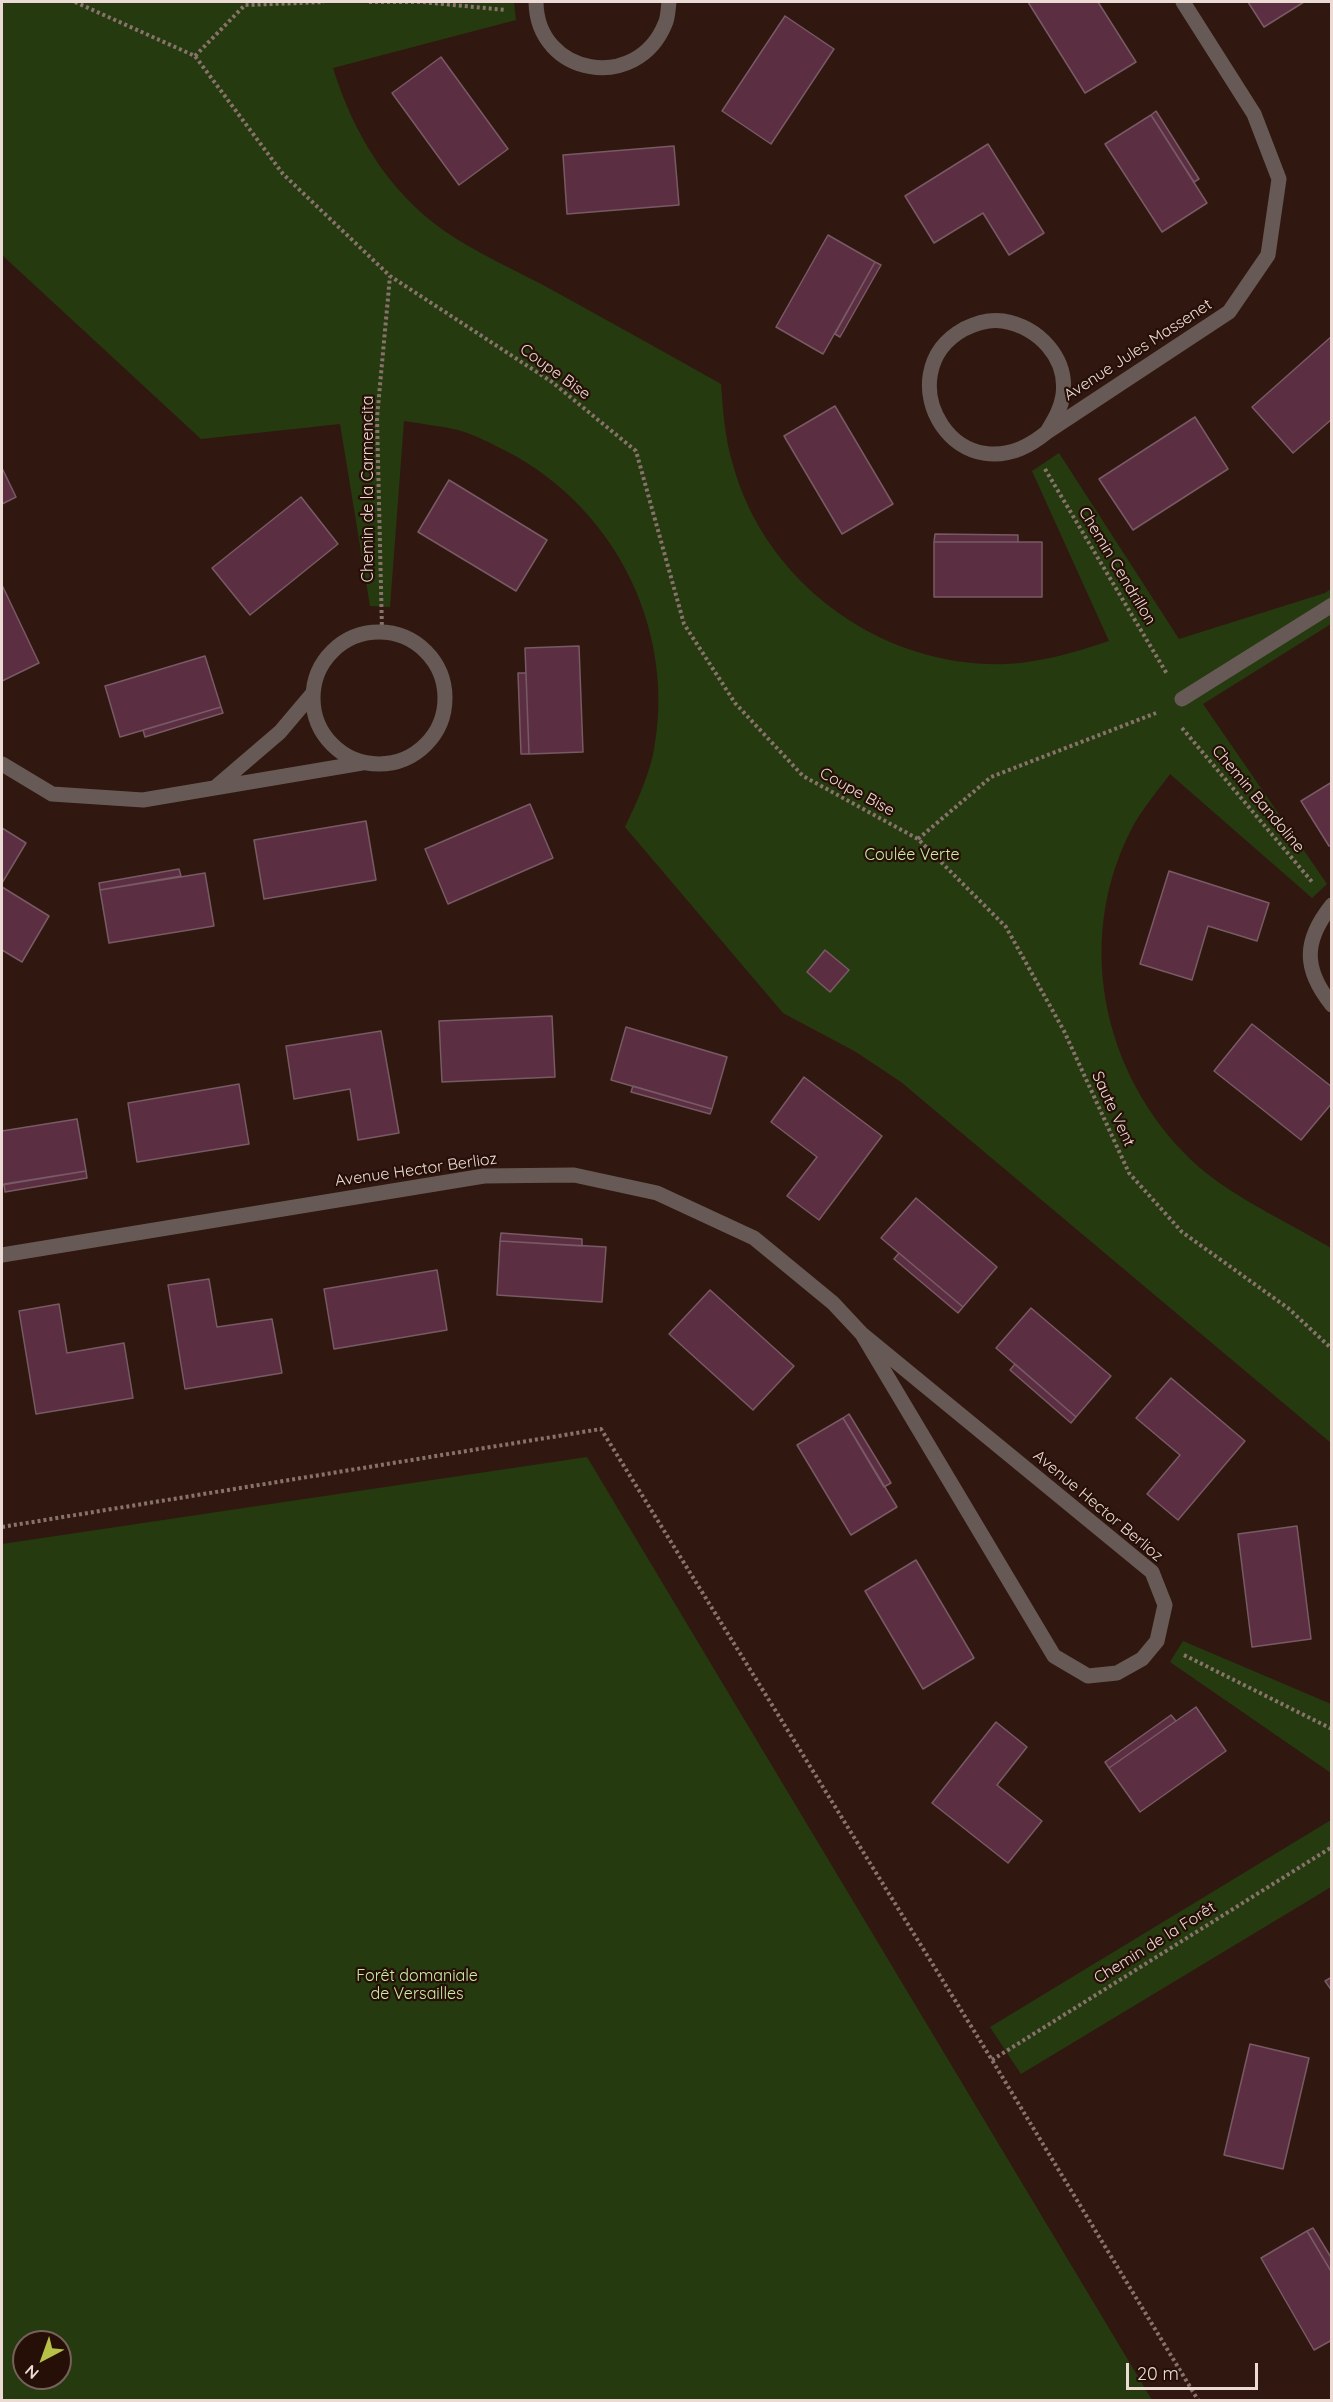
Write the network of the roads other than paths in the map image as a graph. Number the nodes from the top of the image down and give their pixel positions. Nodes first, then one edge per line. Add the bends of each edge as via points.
1 (669, 2) edge
2 (1183, 2) edge
3 (536, 7) edge
4 (1047, 432) junction
5 (1332, 605) edge
6 (313, 693) junction
7 (1182, 699) road end
8 (362, 763) junction
9 (2, 764) edge
10 (217, 786) junction
11 (1332, 905) edge
12 (1332, 1005) edge
13 (2, 1255) edge
14 (862, 1334) junction

1 - 3 street via 666,22 656,42 640,57 620,66 597,68 576,63 557,51 544,33
2 - 4 street, Avenue Jules Massenet via 1254,114 1279,178 1268,255 1229,312
4 - 4 street, Avenue Jules Massenet via 1058,414 1063,394 1062,372 1053,351 1018,324 996,320 974,324 954,335 940,351 930,372 929,395 948,434 967,448 988,454 1010,454
5 - 7 street
6 - 8 street via 320,729 345,756
6 - 8 street via 318,672 330,653 367,632 382,631 410,639 427,651 446,690 445,712 438,732 405,760 384,765
6 - 10 street via 280,732
8 - 10 street
9 - 10 street via 52,794 143,800
11 - 12 street via 1318,922 1310,944 1310,966 1318,987
13 - 14 street, Avenue Hector Berlioz via 484,1176 574,1175 657,1193 754,1238 833,1303
14 - 14 street, Avenue Hector Berlioz via 1054,1656 1088,1676 1117,1673 1142,1659 1157,1641 1165,1605 1152,1572

